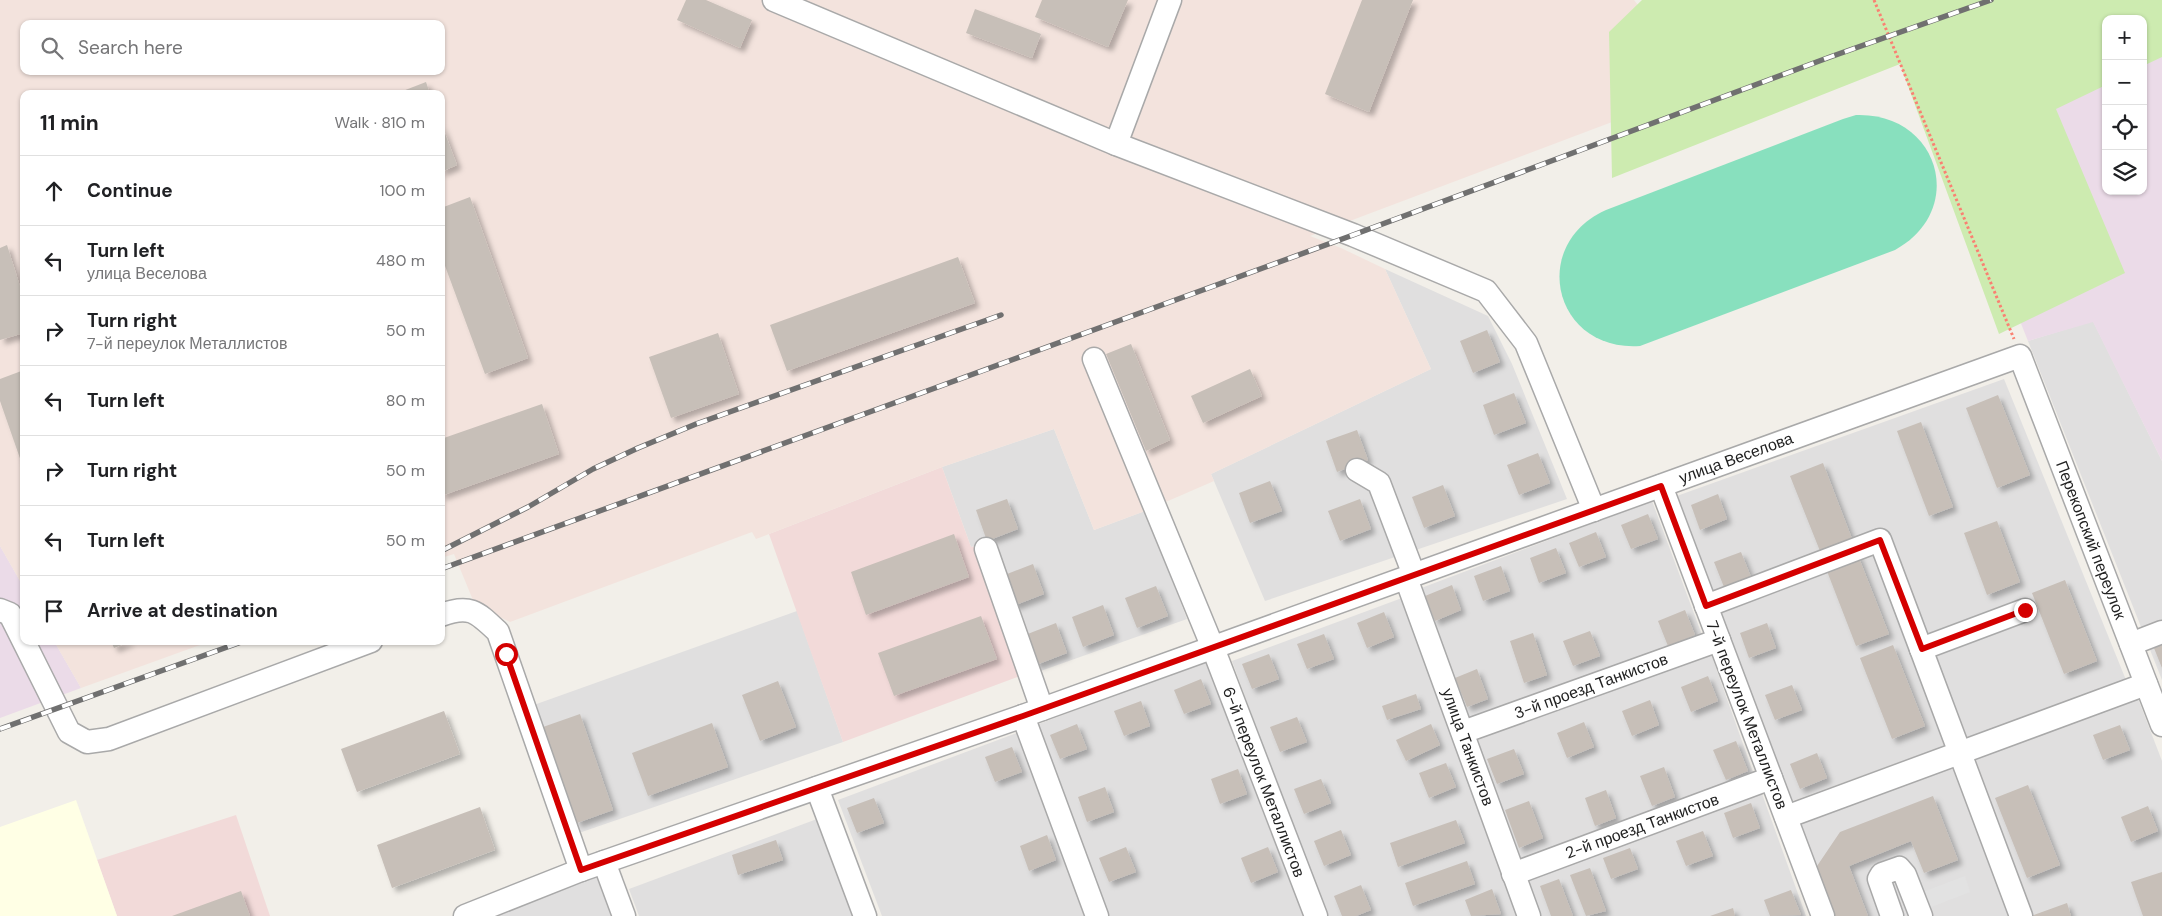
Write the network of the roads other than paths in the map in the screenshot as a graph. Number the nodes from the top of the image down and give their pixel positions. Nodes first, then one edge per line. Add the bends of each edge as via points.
1 (774, 0) edge
2 (1170, 0) edge
3 (1116, 144) junction
4 (2020, 356) joint
5 (1094, 358) dead end
6 (1357, 470) dead end
7 (1661, 486) junction
8 (1594, 510) junction
9 (986, 549) dead end
10 (1410, 576) junction
11 (1706, 606) junction
12 (0, 610) edge
13 (2025, 610) dead end
14 (445, 613) edge
15 (2162, 632) edge
16 (20, 634) edge
17 (1719, 640) junction
18 (2131, 644) junction
19 (26, 645) edge
20 (360, 645) edge
21 (1213, 648) junction
22 (1922, 649) junction
23 (2146, 684) junction
24 (1033, 713) junction
25 (2162, 725) edge
26 (1462, 732) junction
27 (1960, 753) junction
28 (1771, 778) junction
29 (817, 788) junction
30 (1786, 818) junction
31 (604, 862) junction
32 (581, 870) junction
33 (1513, 874) junction
34 (464, 916) edge
35 (624, 916) edge
36 (865, 916) edge
37 (1097, 916) edge
38 (1316, 916) edge
39 (1528, 916) edge
40 (1823, 916) edge
41 (1892, 916) edge
42 (1921, 916) edge
43 (2021, 916) edge

1 - 3 street
2 - 3 street
3 - 8 street via 1354,235 1486,291 1526,343
4 - 7 street, улица Веселова
4 - 18 street, Перекопский переулок
5 - 21 street, 6-й переулок Металлистов
6 - 10 street, улица Танкистов via 1379,483
7 - 8 street, улица Веселова
7 - 11 street, 7-й переулок Металлистов
8 - 10 street, улица Веселова
9 - 24 street
10 - 21 street, улица Веселова
10 - 26 street, улица Танкистов
11 - 17 street, 7-й переулок Металлистов
11 - 22 street via 1880,540
12 - 16 street via 10,614
13 - 22 street
14 - 32 street via 458,608 478,614 498,632
15 - 18 street
17 - 26 street, 3-й проезд Танкистов
17 - 28 street, 7-й переулок Металлистов
18 - 23 street, Перекопский переулок
19 - 20 street via 69,732 87,742 110,739
21 - 24 street, улица Веселова
21 - 38 street, 6-й переулок Металлистов
22 - 27 street
23 - 25 street, Перекопский переулок
23 - 27 street
24 - 29 street, улица Веселова
24 - 37 street
26 - 33 street, улица Танкистов
27 - 30 street
27 - 43 street
28 - 30 street, 7-й переулок Металлистов
28 - 33 street, 2-й проезд Танкистов
29 - 31 street, улица Веселова
29 - 36 street
30 - 40 street, 7-й переулок Металлистов
31 - 32 street, улица Веселова
31 - 35 street
32 - 34 street, улица Веселова
33 - 39 street, улица Танкистов
41 - 42 street via 1879,879 1882,874 1899,868 1905,875

